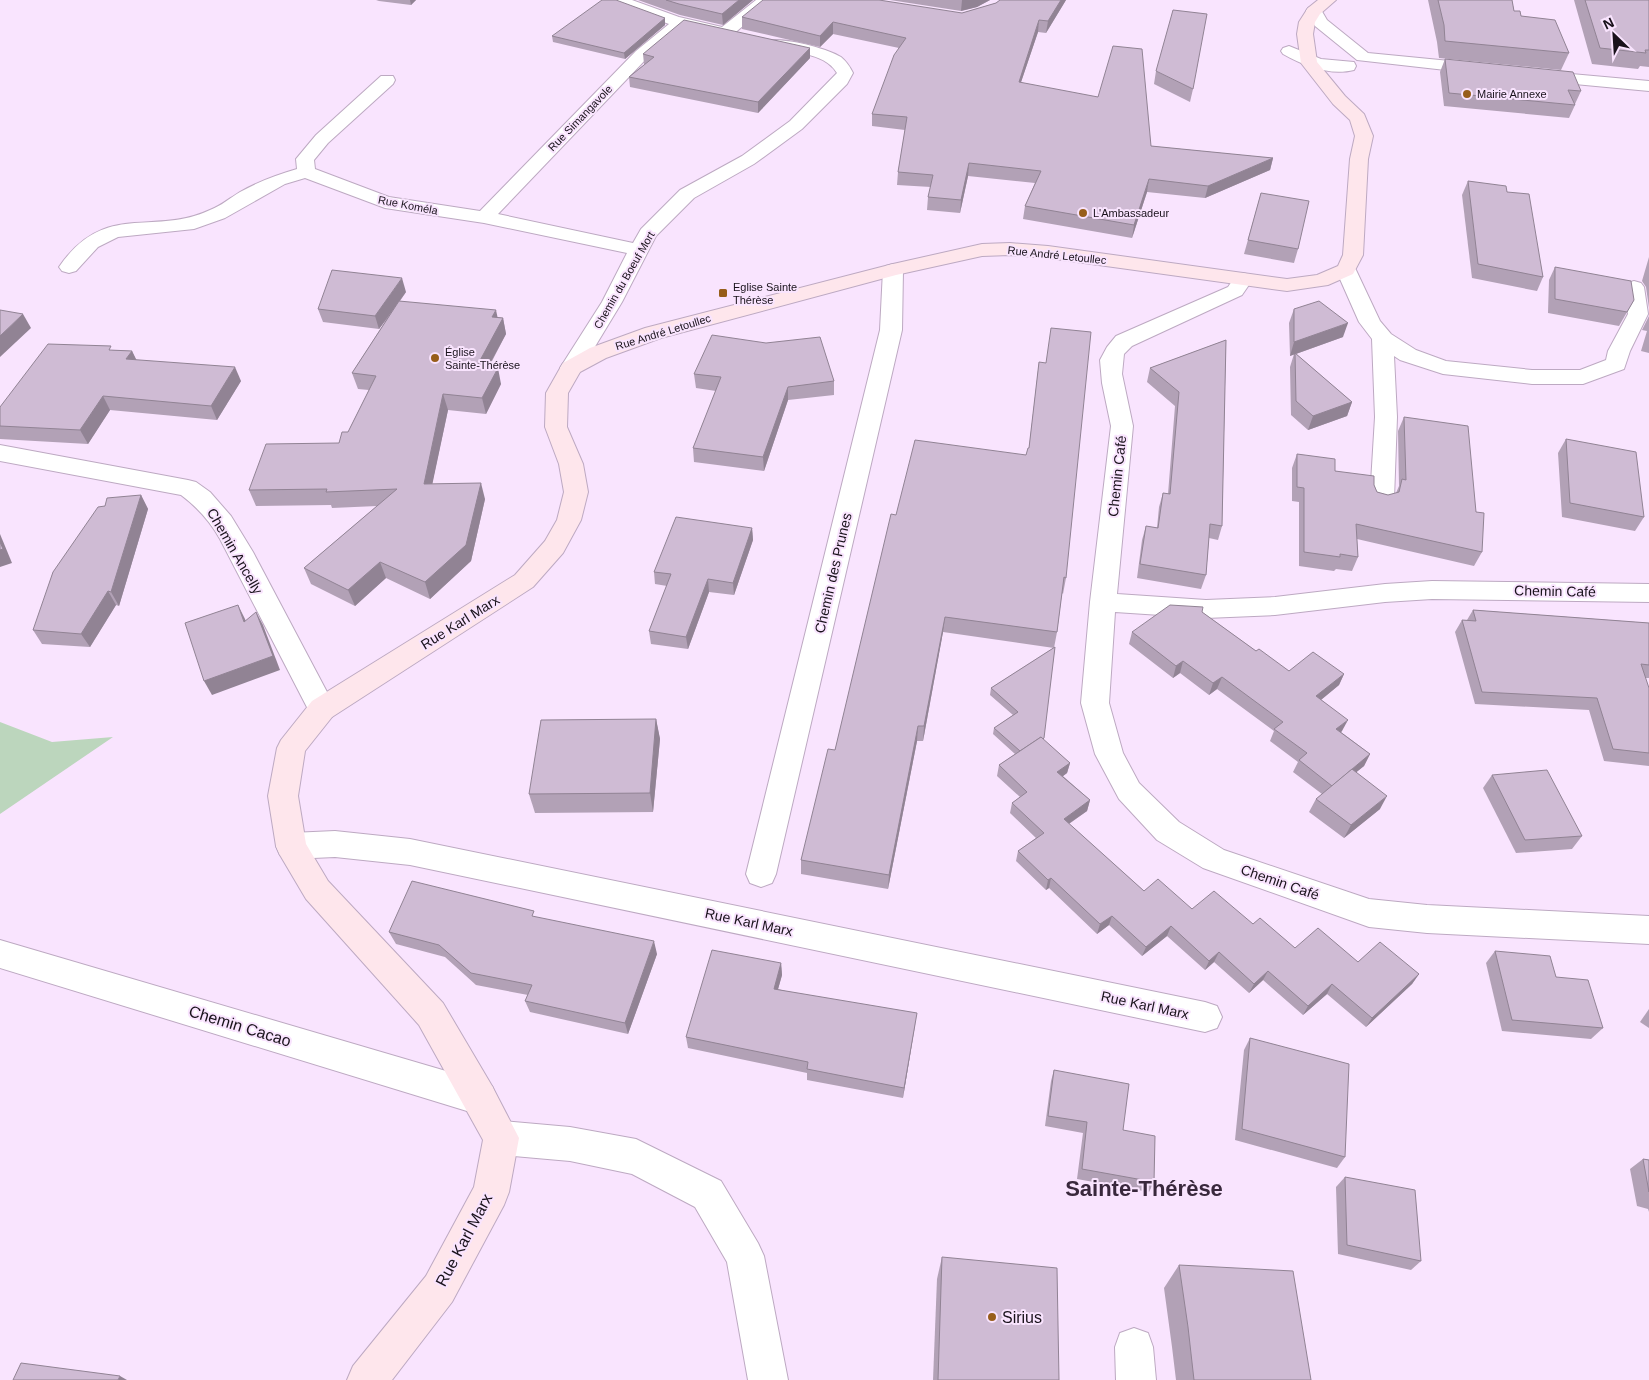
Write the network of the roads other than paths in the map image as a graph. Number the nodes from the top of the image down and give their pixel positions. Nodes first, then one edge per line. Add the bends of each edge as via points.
1 (618, 0) edge
2 (766, 0) edge
3 (1328, 0) edge
4 (1317, 6) edge
5 (1293, 18) dead end
6 (680, 23) junction
7 (725, 33) junction
8 (1305, 34) junction
9 (1340, 38) junction
10 (1288, 44) junction
11 (1363, 57) junction
12 (1309, 62) junction
13 (1348, 66) junction
14 (1500, 72) edge
15 (1519, 74) edge
16 (387, 80) dead end
17 (1649, 86) edge
18 (1339, 100) junction
19 (306, 172) junction
20 (484, 217) junction
21 (639, 250) junction
22 (69, 266) dead end
23 (893, 270) junction
24 (1346, 270) junction
25 (1242, 279) junction
26 (1634, 287) edge
27 (1382, 339) junction
28 (571, 368) junction
29 (0, 452) edge
30 (1382, 500) edge
31 (1649, 593) edge
32 (1103, 602) junction
33 (322, 709) junction
34 (291, 846) junction
35 (761, 874) dead end
36 (1649, 930) edge
37 (0, 954) edge
38 (1205, 1017) dead end
39 (480, 1098) junction
40 (501, 1138) junction
41 (367, 1380) edge
42 (768, 1380) edge

1 - 6 street, Chemin du Boeuf Mort
2 - 7 street
3 - 4 main road
4 - 5 main road via 1305,8
4 - 8 main road via 1307,22
4 - 9 street via 1321,23
6 - 7 street, Chemin du Boeuf Mort
6 - 20 street, Rue Simangavole via 642,54
7 - 21 street, Chemin du Boeuf Mort via 826,55 843,66 845,72 796,125 748,160 687,194 648,233
8 - 9 street
8 - 10 street
8 - 12 main road
9 - 11 street
10 - 12 street
10 - 18 main road via 1295,70
11 - 13 street
11 - 14 street
12 - 13 street via 1330,67
12 - 18 main road
13 - 18 street via 1342,78
15 - 17 street
16 - 19 street via 322,139 305,159
18 - 24 main road via 1358,118 1364,136 1359,158 1353,255
19 - 20 street, Rue Koméla via 385,202
19 - 22 street via 278,180 218,214 187,225 112,232 91,243
20 - 21 street, Rue Koméla
21 - 28 street, Chemin du Boeuf Mort via 612,302
23 - 25 main road, Rue André Letoullec via 982,250 1010,249
23 - 28 main road, Rue André Letoullec via 654,333 598,353
23 - 35 street, Chemin des Prunes via 891,330
24 - 25 main road, Rue André Letoullec via 1321,281 1287,285
24 - 27 street via 1370,322
25 - 32 street, Chemin Café via 1235,291 1124,341 1115,349 1111,360 1122,426
26 - 27 street via 1638,314 1616,364 1583,376 1532,377 1443,367 1408,355
27 - 30 street via 1386,417
28 - 33 main road, Rue Karl Marx via 558,393 556,426 571,464 576,492 569,520 554,547 524,581
29 - 33 street, Chemin Ancelly via 188,488 201,496 229,534
31 - 32 street, Chemin Café via 1432,590 1275,606 1206,609
32 - 36 street, Chemin Café via 1095,703 1109,754 1129,791 1168,831 1214,859 1369,913
33 - 34 main road, Rue Karl Marx via 291,748 283,796
34 - 38 street, Rue Karl Marx via 335,844 410,852
34 - 39 main road, Rue Karl Marx via 317,890 431,1014
37 - 39 street, Chemin Cacao
39 - 40 main road, Rue Karl Marx
40 - 41 main road, Rue Karl Marx via 491,1192 440,1289
40 - 42 street via 570,1144 636,1158 708,1194 745,1256

